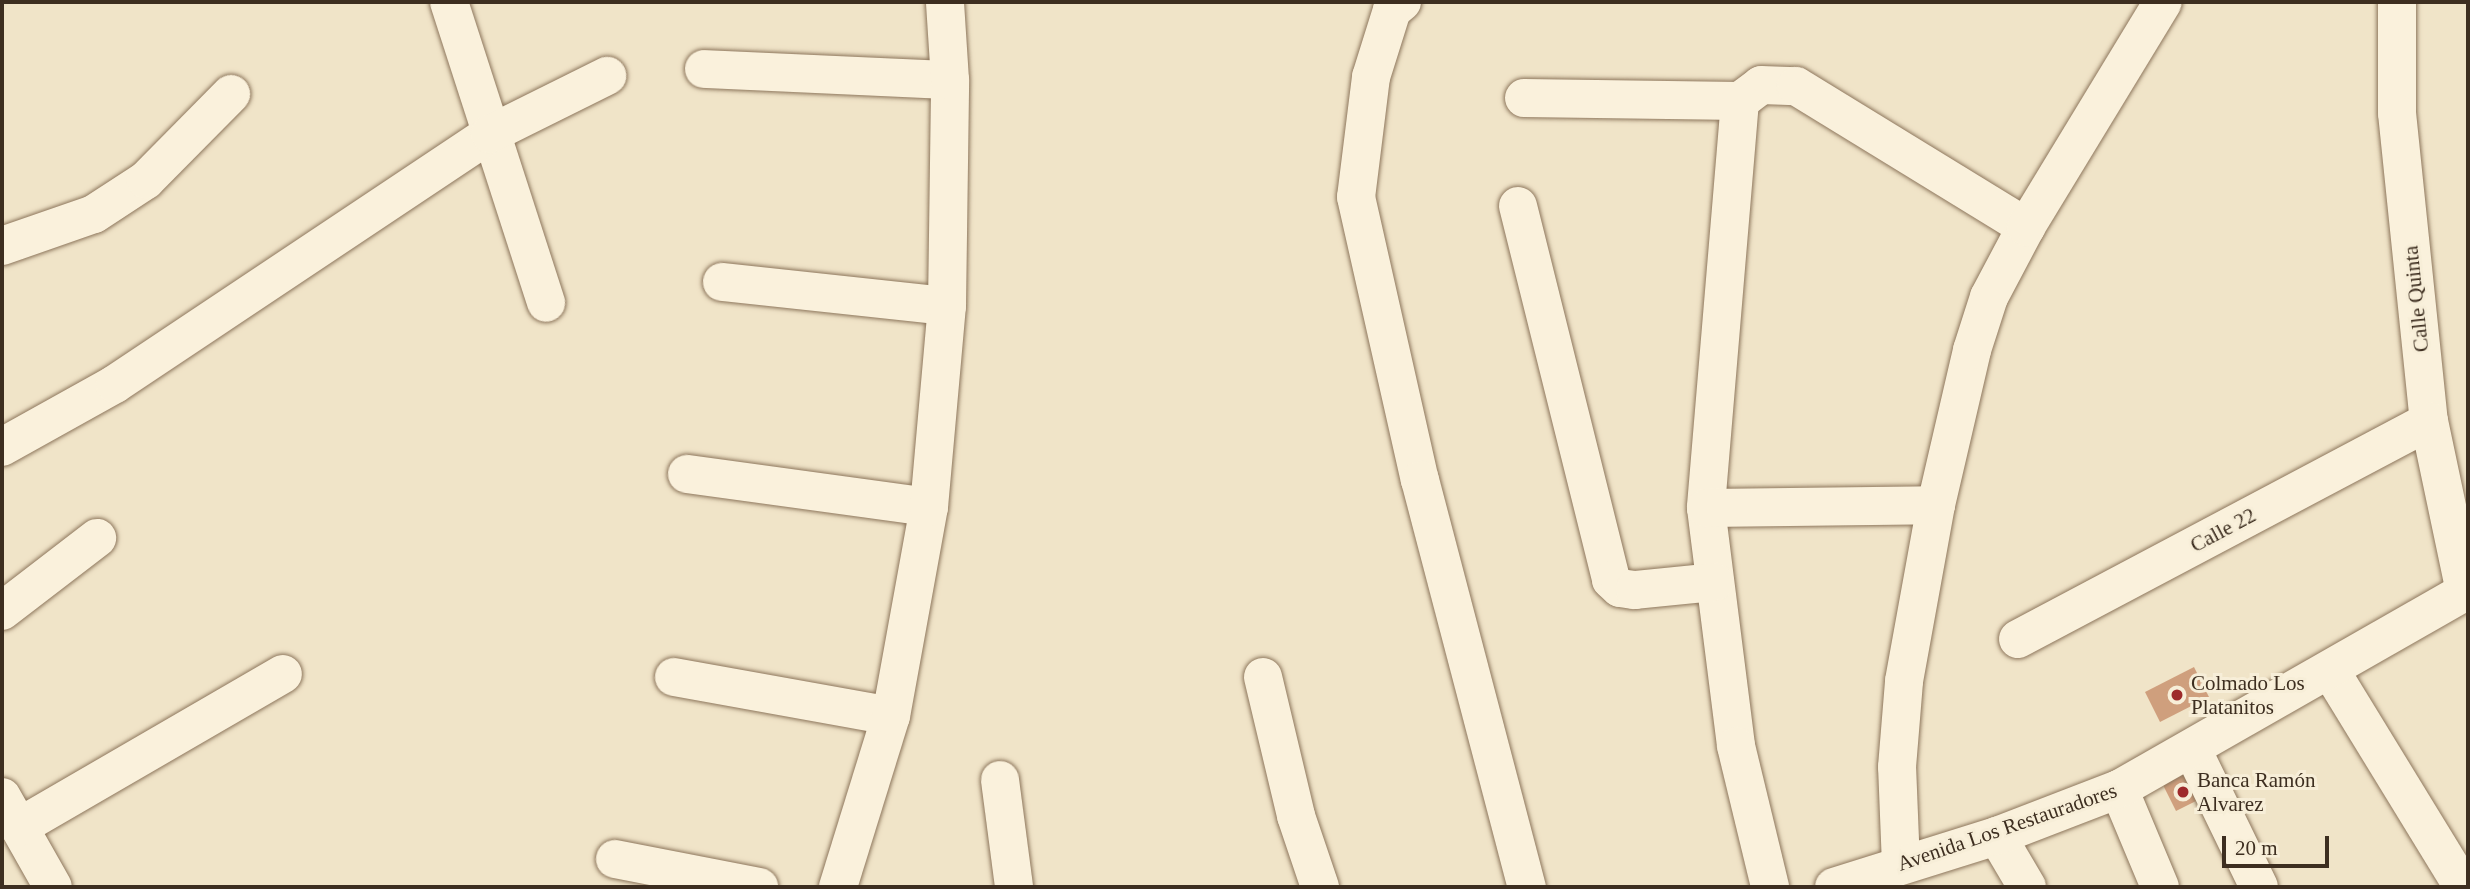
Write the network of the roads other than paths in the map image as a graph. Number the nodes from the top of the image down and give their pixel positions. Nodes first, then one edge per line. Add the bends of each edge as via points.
1 (449, 2) edge
2 (945, 2) edge
3 (1402, 2) edge
4 (2163, 2) edge
5 (2396, 2) edge
6 (704, 69) dead end
7 (607, 76) dead end
8 (950, 80) junction
9 (231, 94) dead end
10 (1524, 98) dead end
11 (1740, 102) junction
12 (490, 134) junction
13 (1518, 206) dead end
14 (2026, 227) junction
15 (2, 246) edge
16 (722, 282) dead end
17 (546, 303) dead end
18 (947, 306) junction
19 (2429, 421) junction
20 (2, 447) edge
21 (687, 474) dead end
22 (1936, 505) junction
23 (929, 507) junction
24 (1706, 508) junction
25 (97, 538) dead end
26 (1715, 582) junction
27 (2467, 591) edge
28 (2, 611) edge
29 (2018, 639) dead end
30 (2330, 670) junction
31 (283, 674) dead end
32 (674, 677) dead end
33 (1264, 677) dead end
34 (891, 716) junction
35 (2192, 749) junction
36 (1000, 780) dead end
37 (2119, 789) junction
38 (10, 812) edge
39 (1997, 836) junction
40 (615, 859) dead end
41 (1902, 865) junction
42 (2460, 882) dead end
43 (52, 887) edge
44 (759, 887) edge
45 (838, 887) edge
46 (1014, 887) edge
47 (1320, 887) edge
48 (1527, 887) edge
49 (1770, 887) edge
50 (1834, 887) edge
51 (2027, 887) edge
52 (2160, 887) edge
53 (2259, 887) edge

1 - 12 street
2 - 8 street
3 - 48 street via 1392,10 1371,77 1356,197 1420,480
4 - 14 street
5 - 19 street, Calle Quinta via 2397,113
6 - 8 street
7 - 12 street
8 - 18 street
9 - 15 street via 136,187 94,214
10 - 11 street
11 - 14 street via 1761,85 1796,86
11 - 24 street
12 - 17 street
12 - 20 street via 115,384
13 - 26 street via 1611,580 1620,588 1634,590
14 - 22 street via 1989,297
16 - 18 street
18 - 23 street
19 - 27 street, Calle Quinta
19 - 29 street, Calle 22
21 - 23 street
22 - 24 street
22 - 41 street via 1904,681 1897,767
23 - 34 street
24 - 26 street
25 - 28 street
26 - 49 street via 1736,746
27 - 30 street, Avenida Los Restauradores
30 - 35 street, Avenida Los Restauradores
30 - 42 street
31 - 38 street
32 - 34 street
33 - 47 street via 1296,816
34 - 45 street
35 - 37 street, Avenida Los Restauradores
35 - 53 street
36 - 46 street
37 - 39 street, Avenida Los Restauradores
37 - 52 street
38 - 43 street
39 - 41 street, Avenida Los Restauradores
39 - 51 street
40 - 44 street
41 - 50 street, Avenida Los Restauradores

